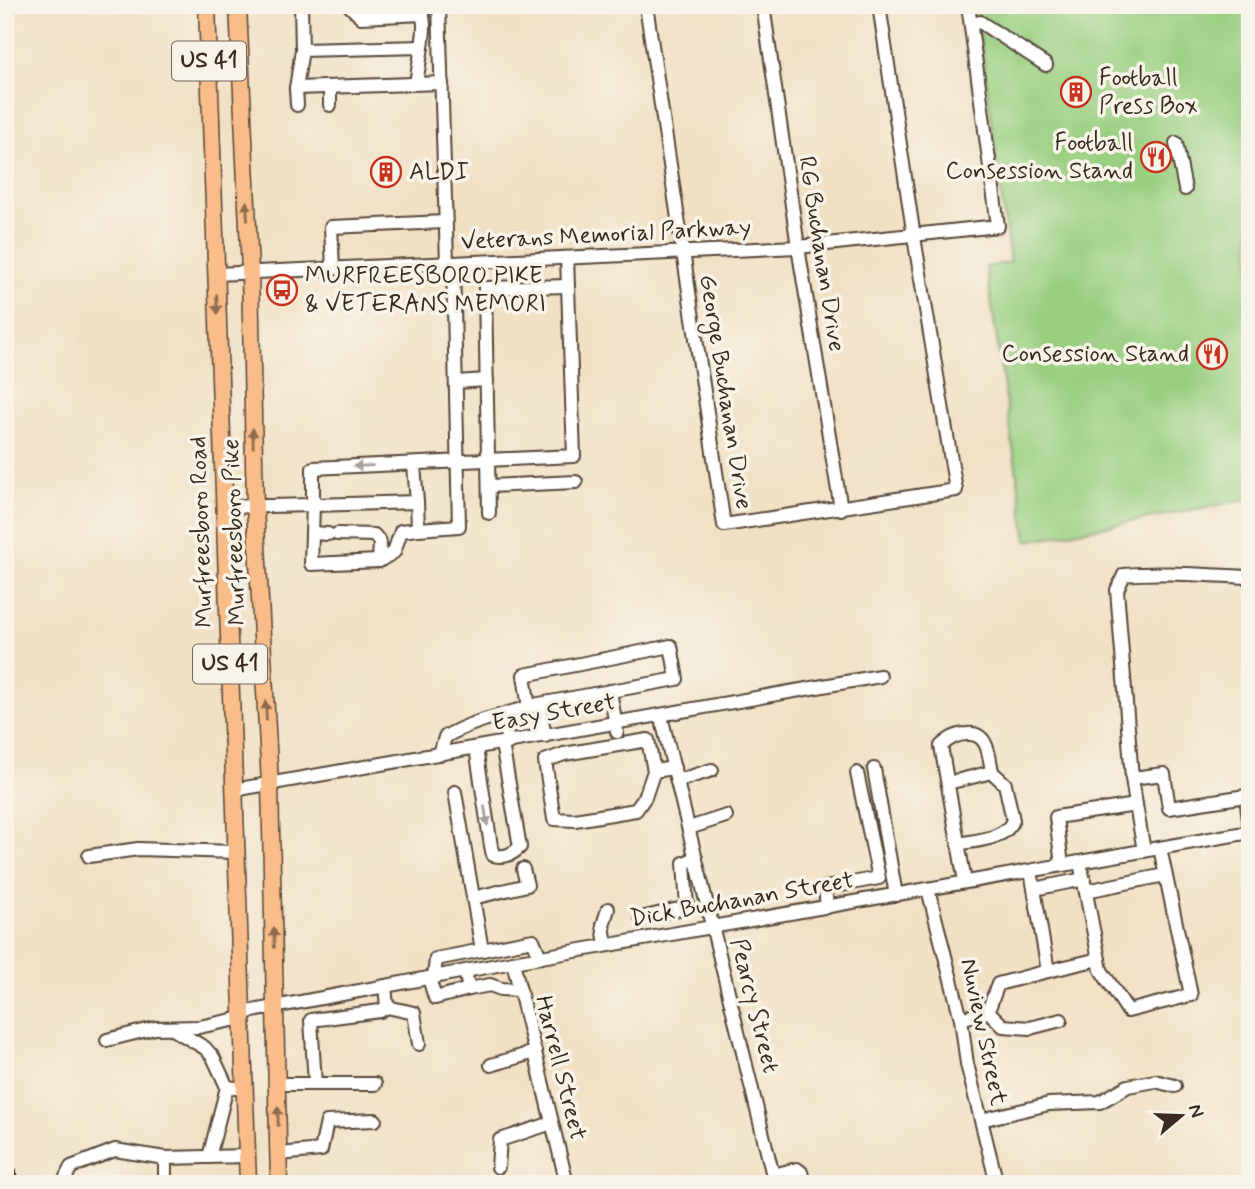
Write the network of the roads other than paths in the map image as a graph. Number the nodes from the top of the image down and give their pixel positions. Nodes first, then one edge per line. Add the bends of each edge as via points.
1 (206, 5) edge
2 (238, 5) edge
3 (301, 5) edge
4 (349, 5) edge
5 (439, 5) edge
6 (646, 5) edge
7 (762, 5) edge
8 (879, 5) edge
9 (968, 5) edge
10 (420, 10) edge
11 (971, 24) junction
12 (422, 47) junction
13 (302, 50) junction
14 (1046, 65) dead end
15 (416, 83) junction
16 (442, 83) junction
17 (330, 87) junction
18 (296, 88) junction
19 (297, 105) dead end
20 (330, 105) dead end
21 (1176, 143) dead end
22 (1185, 189) dead end
23 (446, 222) junction
24 (914, 237) junction
25 (798, 247) junction
26 (682, 253) junction
27 (567, 258) junction
28 (450, 263) junction
29 (333, 268) junction
30 (250, 272) junction
31 (216, 274) junction
32 (568, 286) junction
33 (488, 380) junction
34 (456, 382) junction
35 (490, 460) junction
36 (458, 462) junction
37 (414, 465) junction
38 (576, 482) dead end
39 (490, 486) junction
40 (417, 502) junction
41 (313, 505) junction
42 (224, 507) junction
43 (255, 507) junction
44 (841, 509) junction
45 (489, 513) dead end
46 (418, 529) junction
47 (312, 533) junction
48 (379, 561) junction
49 (1250, 577) edge
50 (880, 676) dead end
51 (610, 691) junction
52 (534, 706) junction
53 (503, 715) junction
54 (661, 716) junction
55 (617, 724) junction
56 (551, 735) junction
57 (505, 743) junction
58 (619, 744) junction
59 (476, 748) junction
60 (440, 754) junction
61 (564, 754) junction
62 (874, 769) dead end
63 (712, 770) dead end
64 (654, 771) junction
65 (992, 772) junction
66 (857, 773) dead end
67 (675, 774) junction
68 (1132, 778) junction
69 (948, 783) junction
70 (270, 784) junction
71 (234, 790) junction
72 (455, 792) dead end
73 (1136, 805) junction
74 (726, 816) dead end
75 (689, 828) junction
76 (1250, 831) edge
77 (958, 844) junction
78 (1160, 848) junction
79 (1144, 851) junction
80 (236, 852) junction
81 (89, 856) dead end
82 (696, 858) junction
83 (1080, 862) junction
84 (1062, 865) junction
85 (523, 869) dead end
86 (1031, 871) junction
87 (1165, 875) junction
88 (965, 883) junction
89 (1085, 885) junction
90 (928, 889) junction
91 (1034, 889) junction
92 (896, 895) junction
93 (473, 898) junction
94 (827, 906) junction
95 (608, 909) dead end
96 (664, 912) junction
97 (641, 918) dead end
98 (713, 926) junction
99 (667, 934) junction
100 (606, 946) junction
101 (482, 950) junction
102 (540, 957) junction
103 (1099, 959) junction
104 (513, 962) junction
105 (465, 971) junction
106 (1048, 971) junction
107 (432, 977) junction
108 (385, 986) junction
109 (469, 989) junction
110 (520, 990) junction
111 (276, 1007) junction
112 (387, 1007) junction
113 (988, 1011) junction
114 (242, 1016) junction
115 (961, 1019) junction
116 (1061, 1020) dead end
117 (171, 1028) junction
118 (107, 1040) dead end
119 (419, 1044) dead end
120 (535, 1052) junction
121 (491, 1065) dead end
122 (278, 1084) junction
123 (314, 1084) junction
124 (375, 1084) dead end
125 (1175, 1086) dead end
126 (227, 1087) junction
127 (244, 1089) junction
128 (375, 1120) dead end
129 (981, 1121) junction
130 (552, 1123) junction
131 (279, 1154) junction
132 (247, 1156) junction
133 (209, 1157) junction
134 (165, 1158) junction
135 (498, 1167) dead end
136 (774, 1179) edge
137 (68, 1184) edge
138 (165, 1184) edge
139 (248, 1184) edge
140 (279, 1184) edge
141 (567, 1184) edge
142 (804, 1184) edge
143 (996, 1184) edge

1 - 31 main road, Murfreesboro Road / US 41
30 -> 2 main road, Murfreesboro Pike
3 - 13 street
4 - 10 street via 361,18
5 - 16 street
6 - 26 street, George Buchanan Drive
7 - 25 street, RG Buchanan Drive
8 - 24 street, George Buchanan Drive
9 - 11 street
10 - 12 street
11 - 14 street via 980,22
11 - 24 street, Veterans Memorial Parkway via 998,226
12 - 13 street
12 - 15 street
13 - 18 street
15 - 16 street
15 - 17 street
16 - 23 street
17 - 18 street
17 - 20 street
18 - 19 street
21 - 22 street
23 - 28 street
23 - 29 street via 331,227
24 - 25 street, Veterans Memorial Parkway
24 - 44 street, George Buchanan Drive via 956,490
25 - 26 street, Veterans Memorial Parkway
25 - 44 street, RG Buchanan Drive
26 - 27 street, Veterans Memorial Parkway
26 - 44 street, George Buchanan Drive via 724,524
27 - 28 street, Veterans Memorial Parkway
27 - 32 street
28 - 29 street, Veterans Memorial Parkway
28 - 34 street
29 - 30 street, Veterans Memorial Parkway
30 - 31 street, Veterans Memorial Parkway
43 -> 30 main road, Murfreesboro Pike
31 -> 42 main road, Murfreesboro Road / US 41
32 - 33 street via 485,288
32 - 35 street via 575,456
33 - 34 street
33 - 35 street
34 - 36 street
35 - 36 street
35 - 39 street
36 - 37 street
36 - 46 street via 459,526
37 - 40 street
37 -> 41 street via 313,468
38 - 39 street
39 - 45 street
40 - 41 street
40 - 46 street
41 - 43 street
41 - 47 street
42 - 43 street
42 - 71 main road, Murfreesboro Road / US 41
70 -> 43 main road, Murfreesboro Pike
46 - 48 street via 401,531 394,552
47 - 48 street via 374,535 380,542
47 - 48 street via 312,564
49 - 68 street via 1158,572 1124,575 1116,590
50 - 54 street, Easy Street
51 - 52 street
51 - 52 street via 677,679 671,646 524,675
51 - 55 street
52 - 53 street
52 - 56 street
53 - 57 street
53 - 60 street via 445,737
54 - 55 street, Easy Street
54 - 67 street, Pearcy Street
55 - 56 street, Easy Street
55 - 58 street
56 - 57 street, Easy Street
56 - 61 street
57 - 59 street, Easy Street
59 -> 57 street via 491,846 493,855 500,857 520,847
58 - 61 street
58 - 64 street via 648,740
59 - 60 street, Easy Street
60 - 70 street, Easy Street
61 - 64 street via 545,761 554,818 575,821 636,810
62 - 92 street
63 - 67 street
64 - 67 street
65 - 69 street
65 - 69 street via 981,736 960,734 941,746
65 - 77 street via 1004,784 1011,826 1001,834
66 - 94 street via 879,878 825,888
67 - 75 street, Pearcy Street
68 - 73 street
68 - 76 street via 1164,774 1169,808 1246,796
69 - 77 street
70 - 71 street, Easy Street
111 -> 70 main road, Murfreesboro Pike
71 - 80 main road, Murfreesboro Road / US 41
72 - 93 street
73 - 79 street
73 - 84 street via 1056,817
74 - 75 street
75 - 82 street, Pearcy Street
76 - 78 street, Dick Buchanan Street
77 - 88 street
78 - 79 street, Dick Buchanan Street
78 - 87 street
79 - 83 street, Dick Buchanan Street
80 - 81 street via 138,849
80 - 114 main road, Murfreesboro Road / US 41
82 - 96 street via 684,863 687,906
82 - 98 street, Pearcy Street
83 - 84 street, Dick Buchanan Street
83 - 89 street
84 - 86 street, Dick Buchanan Street
85 - 93 street via 527,885
86 - 88 street, Dick Buchanan Street
86 - 91 street
87 - 89 street
87 - 103 street via 1191,995 1128,1011 1101,970
88 - 90 street, Dick Buchanan Street
89 - 91 street
89 - 103 street
90 - 92 street, Dick Buchanan Street
90 - 115 street, Nuview Street
91 - 106 street
92 - 94 street, Dick Buchanan Street
93 - 101 street
94 - 98 street, Dick Buchanan Street
95 - 100 street via 603,925
96 - 97 street
96 - 99 street
98 - 99 street, Dick Buchanan Street
98 - 136 street, Pearcy Street
99 - 100 street, Dick Buchanan Street
100 - 102 street, Dick Buchanan Street
101 - 102 street via 533,940
101 - 107 street via 436,959
102 - 104 street, Dick Buchanan Street
103 - 106 street
104 - 105 street, Dick Buchanan Street
104 - 110 street, Harrell Street
105 - 107 street, Dick Buchanan Street
105 - 109 street
106 - 113 street via 998,984
107 - 108 street, Dick Buchanan Street
107 - 109 street via 435,998
108 - 111 street, Dick Buchanan Street
108 - 112 street
109 - 110 street via 490,985
110 - 120 street, Harrell Street
111 - 114 street, Dick Buchanan Street
111 - 122 main road, Murfreesboro Pike
112 - 119 street via 414,1013
112 - 123 street via 311,1020
113 - 115 street
113 - 116 street via 1003,1026 1030,1028
114 - 117 street, Dick Buchanan Street via 199,1027
114 - 127 main road, Murfreesboro Road / US 41
115 - 129 street, Nuview Street
117 - 118 street, Dick Buchanan Street
117 - 126 street via 205,1048
120 - 121 street
120 - 130 street, Harrell Street
122 - 123 street
131 -> 122 main road, Murfreesboro Pike
123 - 124 street
125 - 129 street via 1155,1081 1128,1086 1100,1102 1049,1104
126 - 127 street
126 - 133 street
127 - 132 main road, Murfreesboro Road / US 41
128 - 131 street via 327,1122 321,1150
129 - 143 street, Nuview Street
130 - 135 street via 500,1140
130 - 141 street, Harrell Street
131 - 140 main road, Murfreesboro Pike
132 - 133 street
132 - 139 main road, Murfreesboro Road / US 41
133 - 134 street
134 - 137 street via 115,1150 71,1167
134 - 138 street
136 - 142 street via 797,1169

